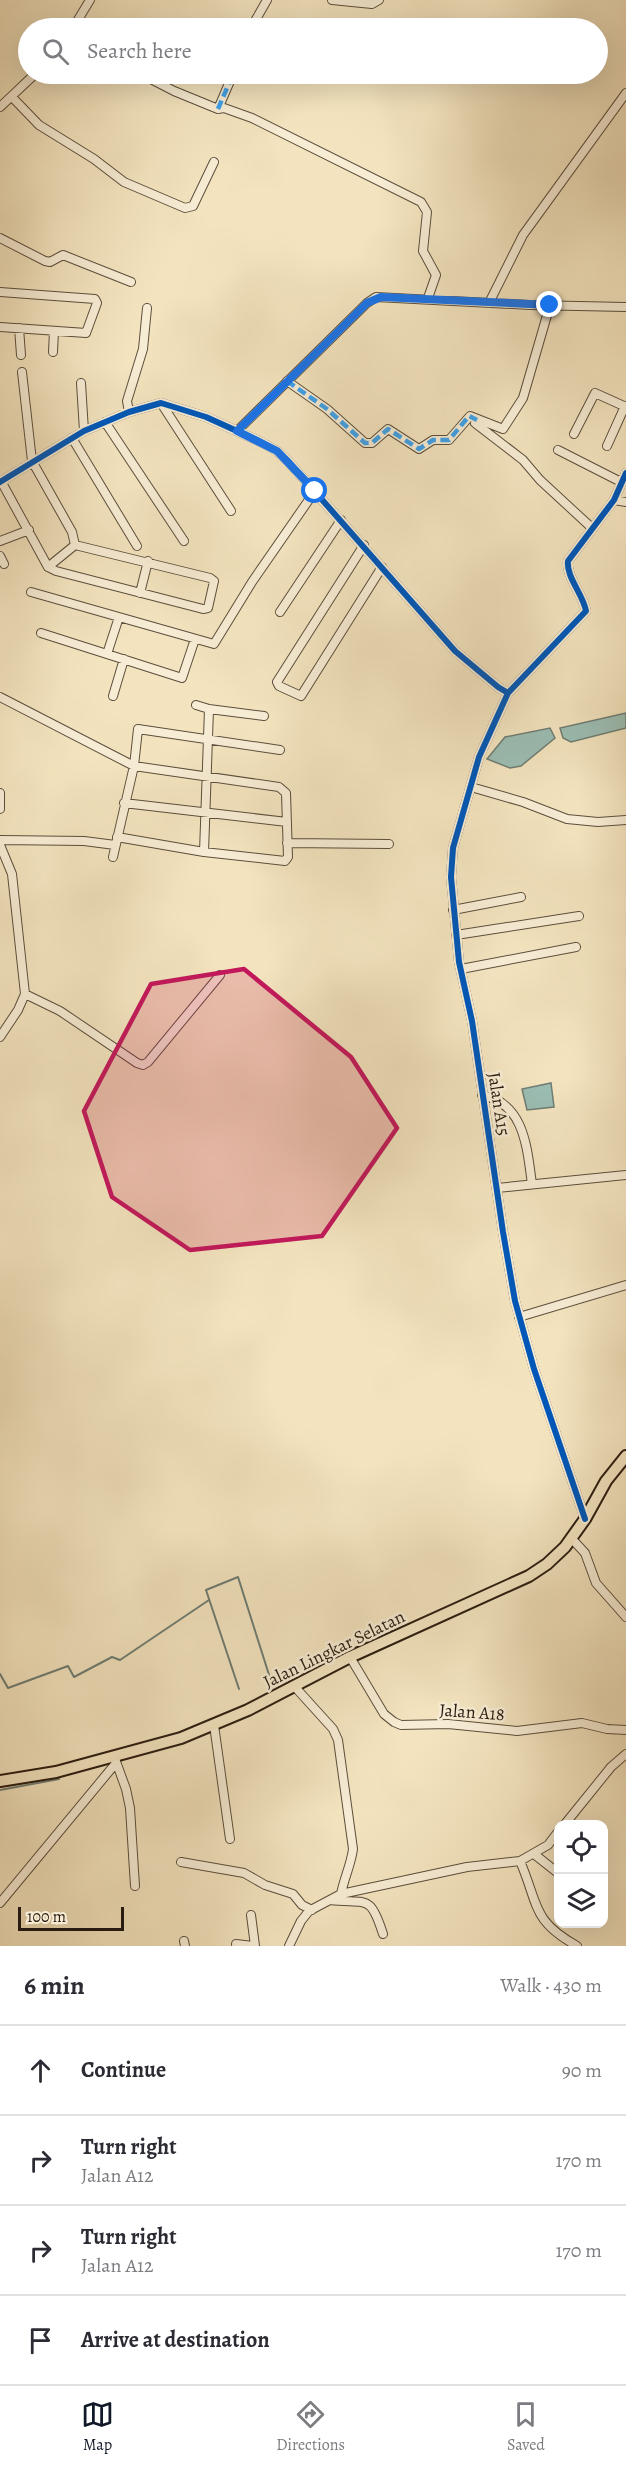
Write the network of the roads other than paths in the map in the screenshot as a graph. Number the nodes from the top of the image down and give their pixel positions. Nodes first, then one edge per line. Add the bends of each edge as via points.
1 (90, 0) edge
2 (267, 0) edge
3 (332, 0) edge
4 (342, 0) edge
5 (379, 0) edge
6 (79, 18) edge
7 (257, 18) edge
8 (25, 84) edge
9 (160, 84) edge
10 (229, 84) edge
11 (626, 93) edge
12 (12, 97) junction
13 (0, 107) edge
14 (218, 109) junction
15 (214, 162) dead end
16 (0, 238) edge
17 (131, 282) dead end
18 (0, 292) edge
19 (428, 298) junction
20 (489, 303) junction
21 (550, 305) junction
22 (626, 307) edge
23 (147, 308) dead end
24 (0, 327) edge
25 (19, 328) junction
26 (54, 331) junction
27 (53, 352) dead end
28 (21, 355) dead end
29 (22, 372) dead end
30 (287, 381) junction
31 (81, 383) dead end
32 (161, 403) junction
33 (625, 406) edge
34 (129, 412) junction
35 (477, 420) junction
36 (105, 422) junction
37 (84, 431) junction
38 (237, 431) junction
39 (574, 434) dead end
40 (72, 438) junction
41 (607, 446) dead end
42 (558, 450) dead end
43 (32, 461) junction
44 (625, 476) edge
45 (1, 481) edge
46 (315, 491) junction
47 (614, 500) junction
48 (626, 502) edge
49 (231, 511) dead end
50 (342, 520) junction
51 (592, 528) junction
52 (29, 530) junction
53 (0, 541) edge
54 (184, 541) dead end
55 (75, 545) junction
56 (364, 545) junction
57 (137, 546) dead end
58 (0, 556) edge
59 (148, 561) junction
60 (4, 564) dead end
61 (48, 567) junction
62 (382, 567) junction
63 (31, 592) dead end
64 (140, 592) junction
65 (280, 612) dead end
66 (119, 617) junction
67 (41, 633) dead end
68 (195, 639) junction
69 (107, 654) junction
70 (124, 659) junction
71 (508, 693) junction
72 (113, 696) dead end
73 (0, 697) edge
74 (196, 705) dead end
75 (209, 710) junction
76 (264, 716) dead end
77 (208, 741) junction
78 (280, 750) dead end
79 (134, 766) junction
80 (207, 778) junction
81 (471, 787) junction
82 (0, 793) edge
83 (124, 803) junction
84 (0, 808) edge
85 (206, 813) junction
86 (626, 820) edge
87 (287, 822) junction
88 (116, 841) junction
89 (0, 842) edge
90 (287, 843) junction
91 (389, 843) dead end
92 (204, 852) junction
93 (113, 858) dead end
94 (521, 897) dead end
95 (453, 910) junction
96 (579, 916) dead end
97 (456, 935) junction
98 (576, 947) dead end
99 (461, 969) junction
100 (220, 975) dead end
101 (25, 994) junction
102 (0, 1037) edge
103 (482, 1095) junction
104 (626, 1175) edge
105 (532, 1184) junction
106 (497, 1188) junction
107 (626, 1285) edge
108 (519, 1317) junction
109 (626, 1456) edge
110 (585, 1519) junction
111 (572, 1539) junction
112 (626, 1617) edge
113 (350, 1657) junction
114 (295, 1687) junction
115 (213, 1725) junction
116 (626, 1730) edge
117 (626, 1754) edge
118 (115, 1760) junction
119 (0, 1781) edge
120 (568, 1820) edge
121 (554, 1837) edge
122 (230, 1839) dead end
123 (534, 1854) junction
124 (181, 1862) dead end
125 (520, 1862) junction
126 (554, 1870) edge
127 (135, 1886) dead end
128 (341, 1894) junction
129 (329, 1900) junction
130 (0, 1903) edge
131 (312, 1910) junction
132 (251, 1915) dead end
133 (383, 1934) dead end
134 (236, 1944) dead end
135 (254, 1946) edge
136 (289, 1946) edge
137 (577, 1946) edge

1 - 6 street
2 - 7 street
3 - 4 street
4 - 5 street via 372,4
8 - 12 street
9 - 14 street
10 - 14 street
11 - 20 street via 523,236
12 - 13 street
12 - 15 street via 39,125 124,182 185,208 193,206
14 - 19 street via 252,118 421,202 427,212 423,251 436,274
16 - 17 street via 45,261 63,255
18 - 26 street via 97,300 86,333
19 - 20 street
19 - 30 street via 371,300
20 - 21 street
21 - 22 street
21 - 35 street via 523,398 511,420 503,429
23 - 34 street via 143,349 127,401
24 - 25 street
25 - 26 street
25 - 28 street
26 - 27 street
29 - 43 street
30 - 35 street via 365,443 372,443 388,429 419,450 433,440 449,440 468,416
30 - 38 street
31 - 37 street
32 - 34 street
32 - 38 street
32 - 49 street
33 - 39 street via 595,393
33 - 41 street
34 - 36 street
35 - 51 street via 475,423 482,430 523,460
36 - 37 street
36 - 54 street
37 - 40 street
38 - 46 street via 277,451
40 - 43 street
40 - 57 street
42 - 44 street
43 - 45 street
43 - 55 street via 72,532
44 - 47 street
45 - 52 street
46 - 50 street
46 - 68 street via 214,644
47 - 48 street
47 - 51 street
50 - 56 street
50 - 65 street
51 - 71 street, Jalan A15 via 567,566 586,610
52 - 53 street
52 - 61 street
55 - 59 street
55 - 61 street
56 - 62 street
56 - 62 street via 277,682 279,686 301,696
58 - 60 street
59 - 64 street
59 - 64 street via 212,579 208,608
61 - 64 street
62 - 71 street via 455,651
63 - 66 street
66 - 68 street
66 - 69 street
67 - 69 street
68 - 70 street via 182,678
69 - 70 street
70 - 72 street
71 - 81 street, Jalan A15 via 479,756
73 - 79 street
74 - 75 street
75 - 76 street
75 - 77 street
77 - 78 street
77 - 79 street via 140,729
77 - 80 street
79 - 80 street
79 - 83 street
80 - 85 street
80 - 87 street via 282,788 286,793
81 - 86 street via 567,819
81 - 95 street, Jalan A15 via 453,848
82 - 84 street
83 - 85 street
83 - 88 street
85 - 87 street
85 - 92 street
87 - 90 street
88 - 89 street
88 - 92 street
88 - 93 street
89 - 101 street via 12,874
90 - 91 street
90 - 92 street via 285,861
94 - 95 street
95 - 97 street, Jalan A15
96 - 97 street
97 - 99 street, Jalan A15
98 - 99 street
99 - 103 street, Jalan A15
100 - 101 street via 143,1065 60,1011
101 - 102 street
103 - 105 street via 498,1100 516,1118 527,1144
103 - 106 street, Jalan A15
104 - 105 street
105 - 106 street
106 - 108 street, Jalan A15
107 - 108 street
108 - 110 street, Jalan A15
109 - 110 highway, Jalan Lingkar Selatan via 606,1481
110 - 111 highway, Jalan Lingkar Selatan
111 - 112 street via 585,1553 596,1583
111 - 113 highway, Jalan Lingkar Selatan via 529,1576
113 - 114 highway, Jalan Lingkar Selatan
113 - 116 street, Jalan A18 via 384,1714 401,1725 448,1724 517,1731 582,1723
114 - 115 highway, Jalan Lingkar Selatan
114 - 128 street via 333,1729 338,1740 353,1849
115 - 118 highway, Jalan Lingkar Selatan
115 - 122 street
117 - 120 street
118 - 119 highway, Jalan Lingkar Selatan
118 - 127 street via 130,1808
118 - 130 street
121 - 123 street
123 - 125 street
123 - 126 street
124 - 131 street via 244,1873 293,1894
125 - 128 street via 467,1867
125 - 137 street via 543,1921
128 - 129 street
129 - 131 street
129 - 133 street via 361,1900 368,1904 375,1911
131 - 136 street via 301,1921
132 - 135 street
134 - 135 street

